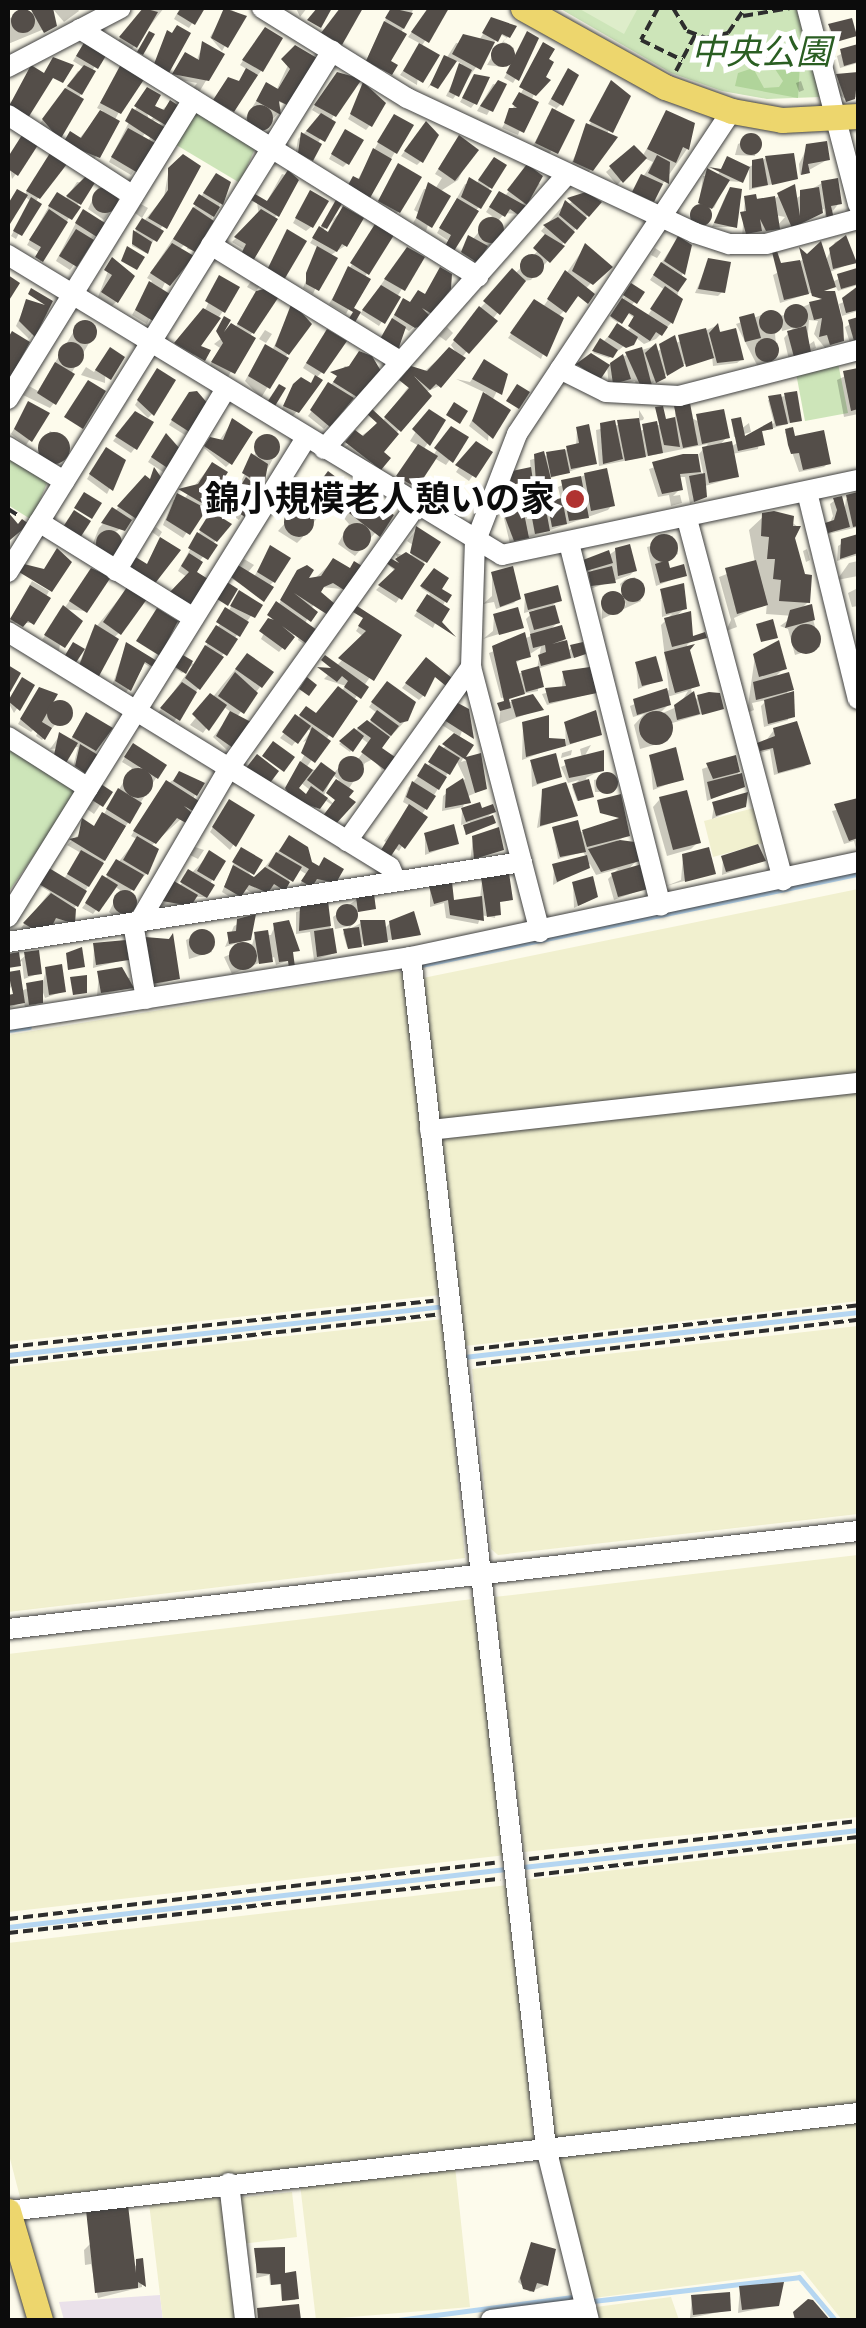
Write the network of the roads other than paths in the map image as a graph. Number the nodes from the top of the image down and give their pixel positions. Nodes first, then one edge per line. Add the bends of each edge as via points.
1 (121, 8) edge
2 (262, 8) edge
3 (522, 8) edge
4 (807, 8) edge
5 (80, 29) junction
6 (332, 51) junction
7 (8, 68) edge
8 (193, 100) junction
9 (732, 111) junction
10 (8, 116) edge
11 (848, 117) edge
12 (272, 149) junction
13 (566, 175) junction
14 (133, 196) junction
15 (858, 204) edge
16 (661, 217) junction
17 (858, 219) edge
18 (212, 245) junction
19 (8, 255) edge
20 (478, 277) junction
21 (72, 294) junction
22 (151, 342) junction
23 (858, 350) edge
24 (401, 362) junction
25 (560, 369) junction
26 (225, 390) junction
27 (8, 398) edge
28 (315, 444) junction
29 (8, 448) edge
30 (858, 480) edge
31 (64, 481) junction
32 (807, 492) junction
33 (416, 506) junction
34 (687, 518) junction
35 (39, 522) junction
36 (474, 542) junction
37 (569, 543) junction
38 (116, 571) junction
39 (8, 572) edge
40 (194, 618) junction
41 (8, 632) edge
42 (471, 667) junction
43 (858, 699) edge
44 (136, 711) junction
45 (8, 737) edge
46 (229, 768) junction
47 (88, 788) junction
48 (346, 841) junction
49 (522, 862) junction
50 (858, 862) edge
51 (783, 880) junction
52 (396, 881) junction
53 (11, 905) edge
54 (661, 906) junction
55 (136, 922) junction
56 (540, 932) junction
57 (8, 942) edge
58 (411, 956) junction
59 (146, 999) junction
60 (8, 1020) edge
61 (858, 1083) edge
62 (430, 1130) junction
63 (858, 1531) edge
64 (478, 1576) junction
65 (8, 1629) edge
66 (858, 2113) edge
67 (546, 2148) junction
68 (230, 2183) junction
69 (8, 2211) edge
70 (587, 2314) edge
71 (40, 2320) edge
72 (245, 2320) edge
73 (492, 2320) edge

1 - 5 street
2 - 6 street
3 - 9 main road via 631,70
4 - 11 street
5 - 7 street
5 - 8 street
6 - 12 street
6 - 13 street via 407,98
8 - 12 street
8 - 14 street
9 - 11 main road via 782,120
9 - 16 street
10 - 14 street
11 - 15 street
12 - 18 street
12 - 20 street
13 - 16 street
13 - 20 street
14 - 21 street
16 - 17 street via 729,244 791,241
16 - 25 street
18 - 22 street
18 - 24 street
19 - 21 street
20 - 24 street
21 - 22 street
21 - 27 street
22 - 26 street
22 - 31 street
23 - 25 street via 679,396 606,392
24 - 28 street
25 - 36 street via 510,448
26 - 28 street
26 - 38 street
28 - 33 street
28 - 40 street
29 - 31 street
30 - 32 street
31 - 35 street
32 - 34 street
32 - 43 street
33 - 36 street
33 - 46 street
34 - 37 street
34 - 51 street
35 - 38 street
35 - 39 street
36 - 37 street via 502,555
36 - 42 street
37 - 54 street
38 - 40 street
40 - 44 street
41 - 44 street
42 - 48 street
42 - 49 street
44 - 46 street
44 - 47 street
45 - 47 street
46 - 48 street
46 - 55 street
47 - 53 street
48 - 52 street via 390,867
49 - 52 street
49 - 56 street
50 - 51 street
51 - 54 street
52 - 55 street
54 - 56 street
55 - 57 street
55 - 59 street
56 - 58 street
58 - 59 street
58 - 62 street
59 - 60 street
61 - 62 street
62 - 64 street
63 - 64 street
64 - 65 street
64 - 67 street
66 - 67 street
67 - 68 street
67 - 70 street
68 - 69 street
68 - 72 street
69 - 71 main road
70 - 73 street

